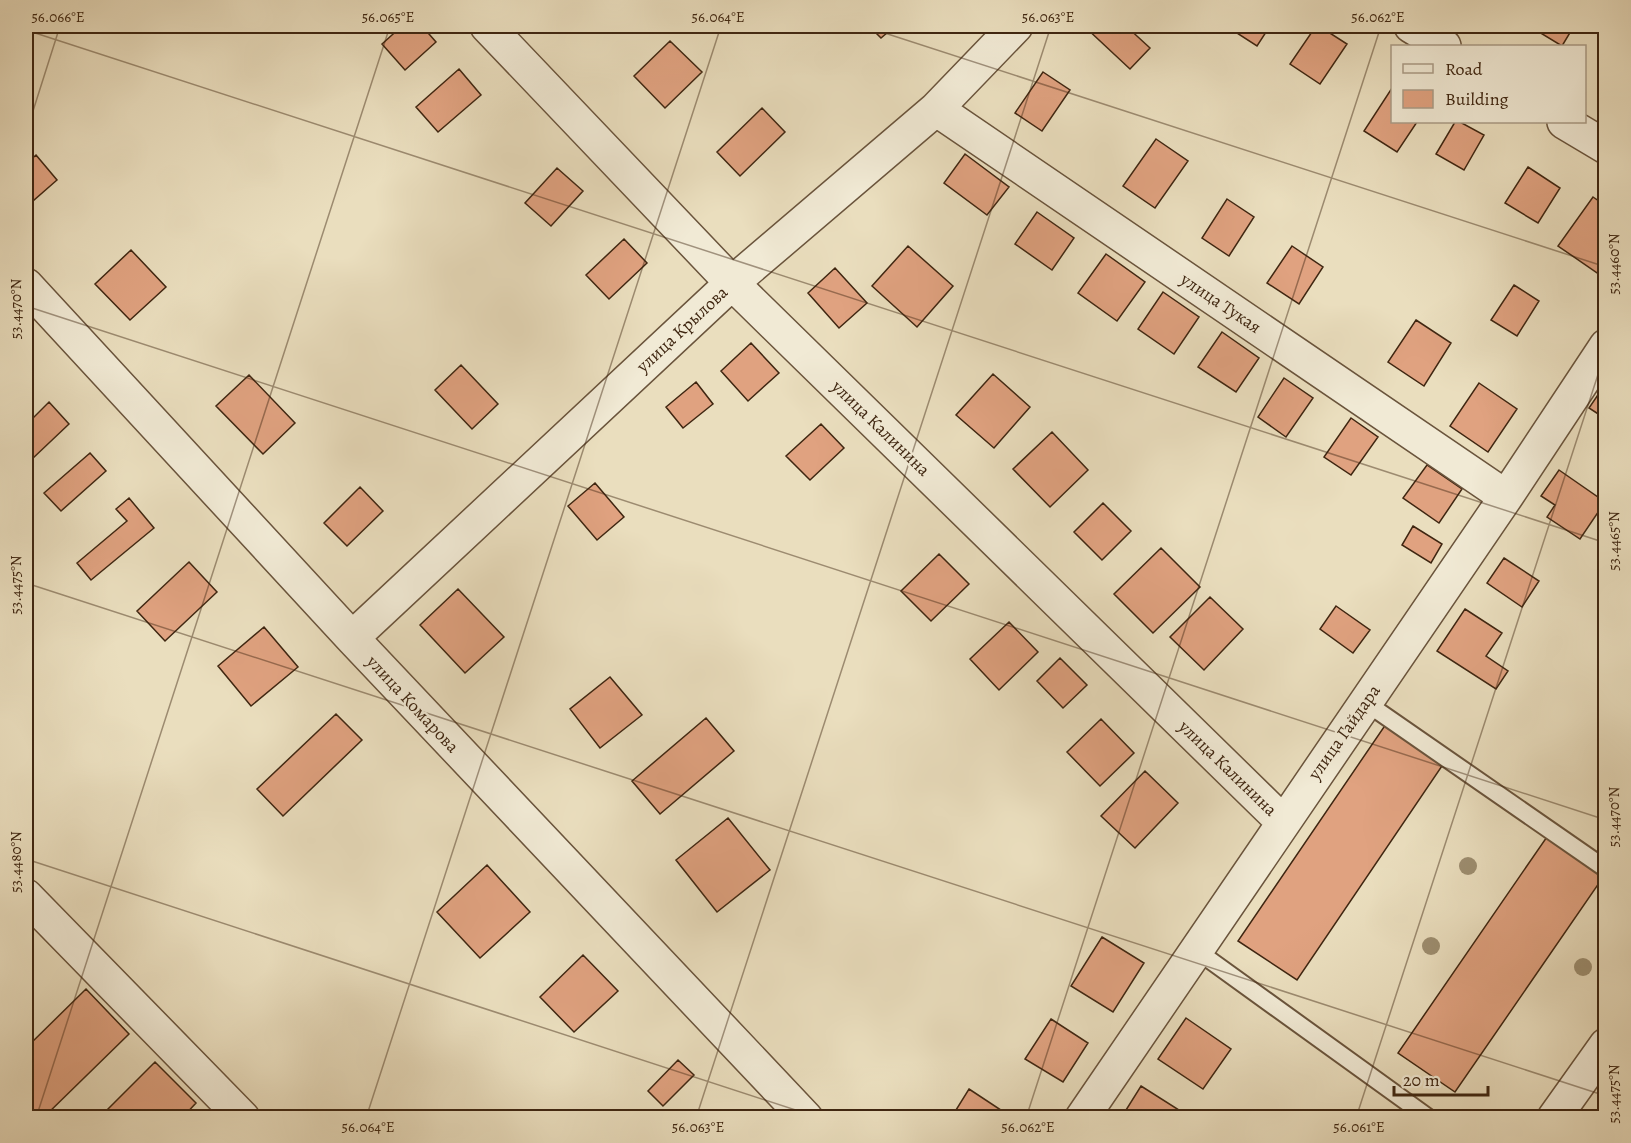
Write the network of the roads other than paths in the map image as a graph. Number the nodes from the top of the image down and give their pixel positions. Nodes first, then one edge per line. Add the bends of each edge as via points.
1 (487, 26) edge
2 (1016, 26) edge
3 (1411, 26) edge
4 (1442, 45) edge
5 (936, 109) junction
6 (1566, 123) edge
7 (1605, 147) edge
8 (732, 283) junction
9 (26, 285) edge
10 (1605, 346) edge
11 (1506, 497) junction
12 (352, 638) junction
13 (1365, 702) junction
14 (1283, 822) junction
15 (1605, 869) edge
16 (26, 896) edge
17 (1196, 950) junction
18 (1605, 1045) edge
19 (235, 1115) edge
20 (806, 1118) edge
21 (1082, 1118) edge
22 (1429, 1118) edge
23 (1554, 1118) edge

1 - 8 street, улица Калинина
2 - 5 street, улица Крылова
3 - 4 street
5 - 8 street, улица Крылова
5 - 11 street, улица Тукая
6 - 7 street
8 - 12 street, улица Крылова
8 - 14 street, улица Калинина
9 - 12 street, улица Комарова
10 - 11 street, улица Гайдара
11 - 13 street, улица Гайдара
12 - 20 street, улица Комарова
13 - 14 street, улица Гайдара
13 - 15 lane
14 - 17 street, улица Гайдара
16 - 19 street
17 - 21 street, улица Гайдара
17 - 22 lane
18 - 23 street

